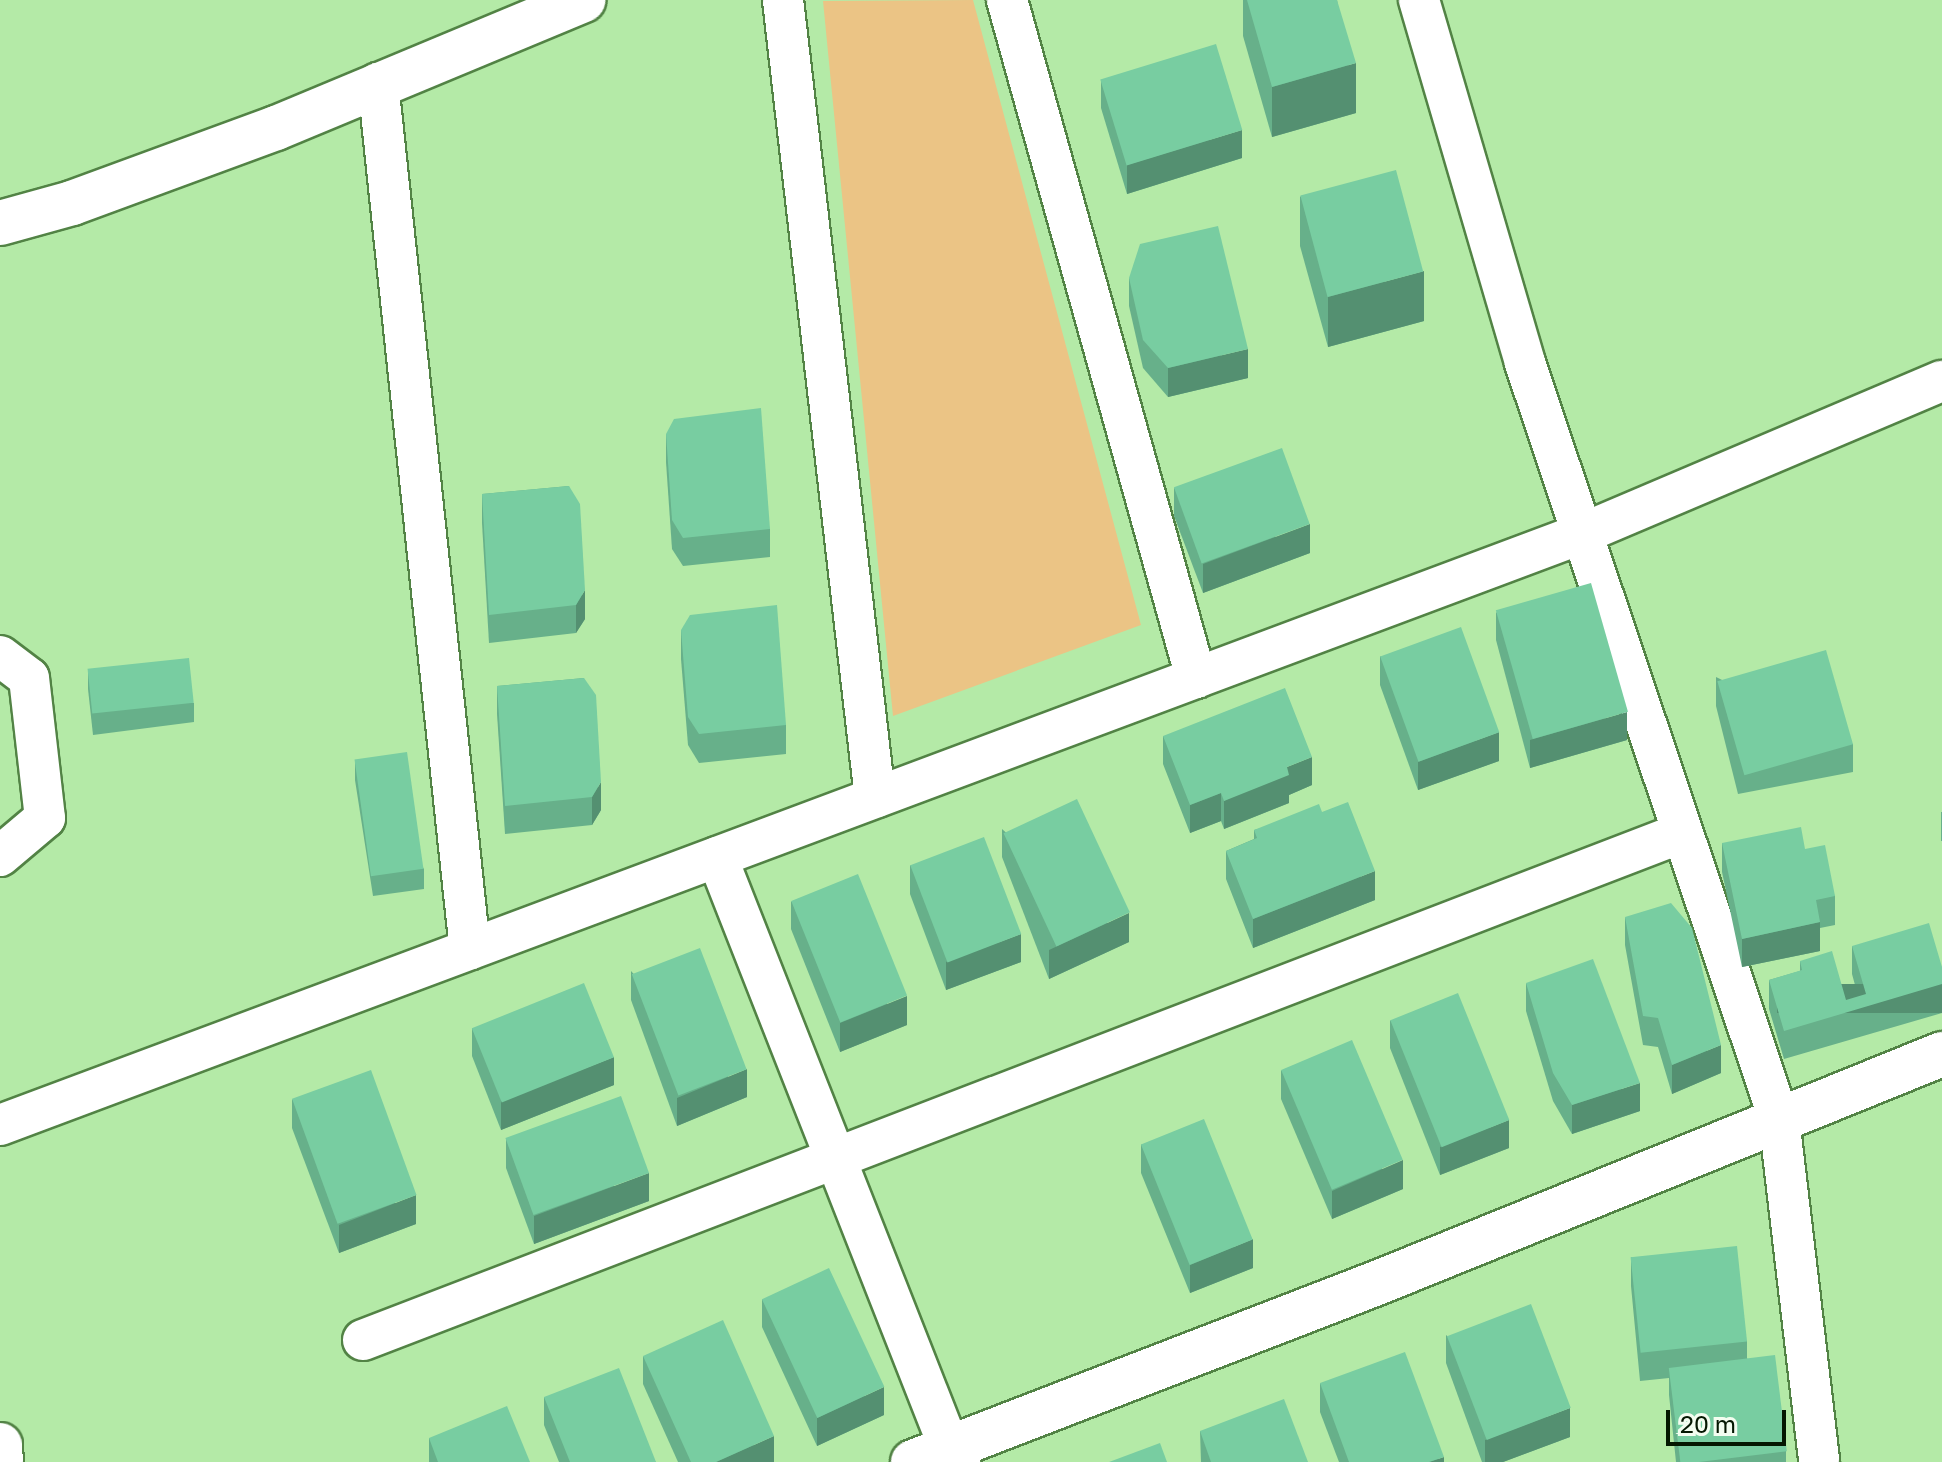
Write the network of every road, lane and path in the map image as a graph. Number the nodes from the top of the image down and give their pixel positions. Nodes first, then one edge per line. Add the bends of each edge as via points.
1 (583, 0) edge
2 (783, 0) edge
3 (1007, 0) edge
4 (1419, 0) edge
5 (378, 83) junction
6 (0, 223) edge
7 (1942, 381) edge
8 (1581, 534) junction
9 (0, 656) edge
10 (1196, 678) junction
11 (875, 798) junction
12 (1681, 833) junction
13 (0, 856) edge
14 (717, 857) junction
15 (470, 949) junction
16 (1942, 1054) edge
17 (1779, 1119) junction
18 (0, 1125) edge
19 (837, 1160) junction
20 (363, 1340) dead end
21 (0, 1445) edge
22 (941, 1457) edge
23 (1, 1462) edge
24 (1819, 1462) edge

1 - 5 main road
2 - 11 street
3 - 10 street
4 - 8 street
5 - 6 main road via 247,139 72,203
5 - 15 street
7 - 8 street
8 - 10 street
8 - 12 street
9 - 13 street via 29,678 45,818
10 - 11 street
11 - 14 street
12 - 17 street
12 - 19 street
14 - 15 street
14 - 19 street
15 - 18 street
16 - 17 main road
17 - 22 main road
17 - 24 street
19 - 20 street
19 - 22 street
21 - 23 main road

